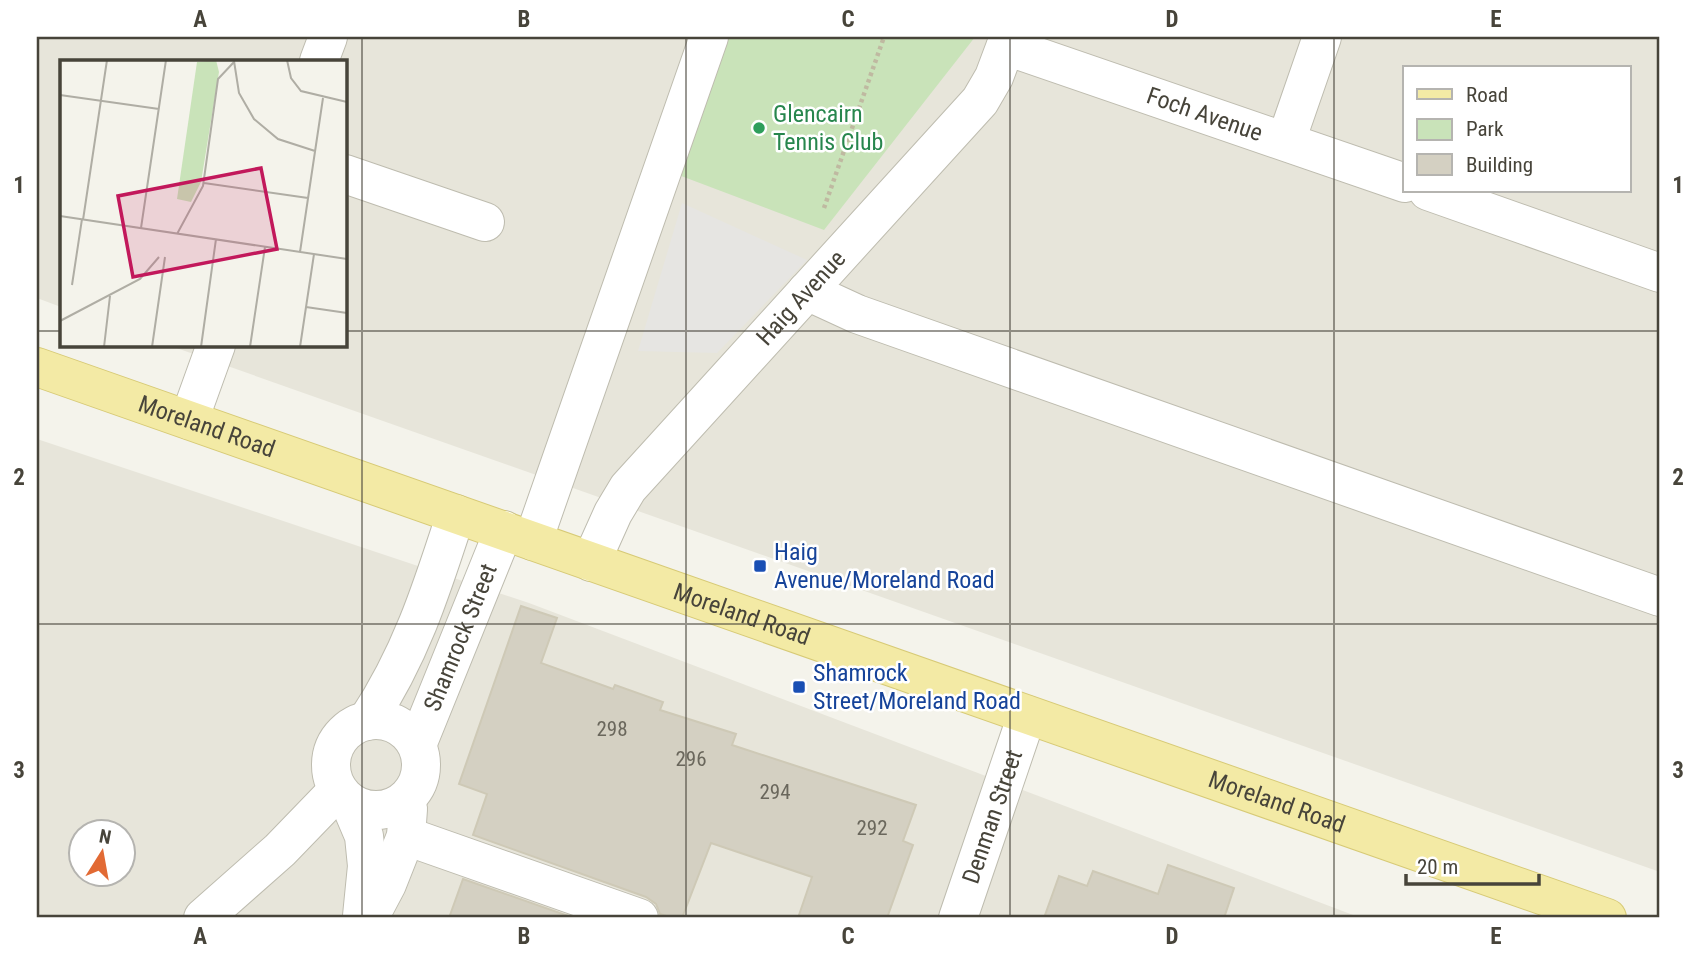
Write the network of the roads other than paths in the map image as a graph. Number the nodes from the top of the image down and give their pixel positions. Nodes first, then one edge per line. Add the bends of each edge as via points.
1 (328, 37) edge
2 (709, 37) edge
3 (1322, 37) edge
4 (1008, 41) edge
5 (319, 60) edge
6 (1286, 141) junction
7 (346, 174) edge
8 (1403, 182) edge
9 (1431, 192) edge
10 (485, 222) dead end
11 (1660, 273) edge
12 (807, 291) junction
13 (216, 346) edge
14 (37, 367) edge
15 (189, 420) junction
16 (456, 514) junction
17 (519, 536) junction
18 (592, 562) junction
19 (1660, 597) edge
20 (414, 637) junction
21 (456, 654) junction
22 (1027, 715) junction
23 (367, 721) junction
24 (417, 746) junction
25 (344, 796) junction
26 (409, 797) junction
27 (406, 836) junction
28 (1565, 911) edge
29 (203, 918) edge
30 (362, 918) edge
31 (369, 918) edge
32 (639, 918) edge
33 (958, 918) edge
34 (1607, 918) edge

1 - 5 street
2 - 17 street, Shamrock Street
3 - 6 street
4 - 6 street, Foch Avenue
4 - 12 street, Haig Avenue via 980,101
6 - 8 street, Foch Avenue
7 - 10 street
9 - 11 street
12 - 18 street, Haig Avenue via 628,488
12 - 19 street via 857,314
13 - 15 street
14 - 15 main road, Moreland Road
15 - 16 main road, Moreland Road
16 - 17 main road, Moreland Road
16 - 20 street, Shamrock Street
17 - 18 main road, Moreland Road
17 - 21 street, Shamrock Street
18 - 22 main road, Moreland Road
20 - 21 street
20 - 23 street, Shamrock Street
21 - 24 street, Shamrock Street
22 - 28 main road, Moreland Road
22 - 33 street, Denman Street
23 - 24 street via 397,725
23 - 25 street via 353,726 334,747 332,776
24 - 26 street via 421,772
25 - 26 street via 374,810
25 - 29 street
25 - 30 street via 364,836 367,866
26 - 27 street
27 - 31 street
27 - 32 street
28 - 34 main road, Moreland Road

